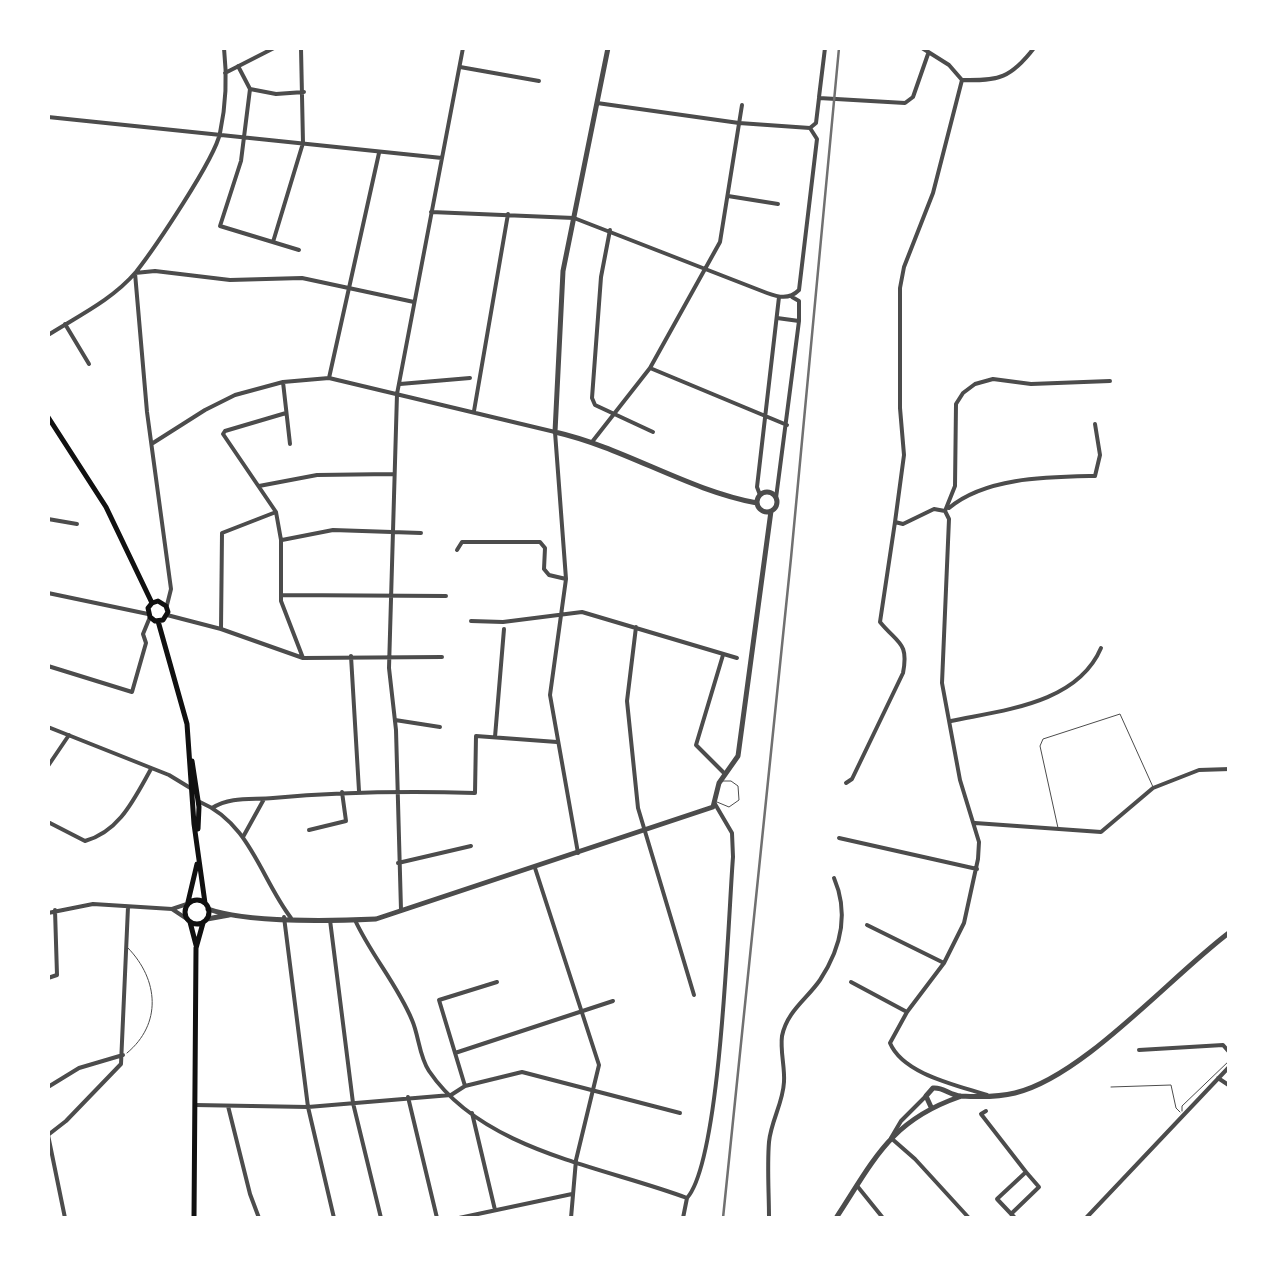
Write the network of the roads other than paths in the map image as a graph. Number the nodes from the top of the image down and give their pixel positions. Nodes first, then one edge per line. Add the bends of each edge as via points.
1 (224, 48) edge
2 (274, 48) edge
3 (301, 48) edge
4 (463, 48) edge
5 (608, 48) edge
6 (825, 48) edge
7 (922, 48) edge
8 (1034, 48) edge
9 (928, 54) junction
10 (238, 66) junction
11 (459, 67) junction
12 (225, 72) junction
13 (962, 80) junction
14 (539, 81) dead end
15 (250, 89) junction
16 (304, 92) junction
17 (818, 98) junction
18 (596, 102) junction
19 (742, 106) dead end
20 (48, 117) edge
21 (739, 123) junction
22 (810, 128) junction
23 (220, 135) junction
24 (243, 138) junction
25 (303, 143) junction
26 (379, 152) junction
27 (442, 158) junction
28 (728, 196) junction
29 (778, 204) dead end
30 (431, 212) junction
31 (508, 214) junction
32 (574, 218) junction
33 (610, 230) junction
34 (273, 242) junction
35 (299, 250) dead end
36 (706, 267) junction
37 (135, 273) junction
38 (349, 286) junction
39 (790, 296) junction
40 (779, 297) junction
41 (414, 302) junction
42 (777, 318) junction
43 (800, 321) junction
44 (66, 324) junction
45 (48, 335) edge
46 (90, 364) dead end
47 (650, 368) junction
48 (329, 378) junction
49 (470, 378) dead end
50 (1110, 381) dead end
51 (283, 382) junction
52 (398, 384) junction
53 (397, 394) junction
54 (286, 413) junction
55 (474, 413) junction
56 (614, 414) junction
57 (48, 417) edge
58 (766, 418) junction
59 (1094, 424) dead end
60 (787, 426) junction
61 (555, 432) junction
62 (653, 432) dead end
63 (592, 442) junction
64 (153, 443) junction
65 (290, 444) dead end
66 (393, 474) junction
67 (259, 486) junction
68 (760, 494) junction
69 (776, 498) junction
70 (757, 503) junction
71 (771, 511) junction
72 (945, 511) junction
73 (276, 512) junction
74 (48, 519) edge
75 (895, 522) junction
76 (77, 524) dead end
77 (394, 533) junction
78 (422, 533) dead end
79 (281, 540) junction
80 (457, 550) dead end
81 (566, 579) junction
82 (48, 593) edge
83 (391, 595) junction
84 (280, 596) junction
85 (446, 596) dead end
86 (152, 603) junction
87 (166, 606) junction
88 (167, 615) junction
89 (562, 615) junction
90 (149, 616) junction
91 (158, 622) junction
92 (471, 622) dead end
93 (636, 627) junction
94 (221, 629) junction
95 (504, 629) dead end
96 (1101, 648) dead end
97 (723, 655) junction
98 (351, 656) junction
99 (389, 656) junction
100 (442, 657) dead end
101 (303, 658) junction
102 (737, 658) dead end
103 (48, 666) edge
104 (395, 720) junction
105 (951, 722) junction
106 (48, 727) edge
107 (440, 727) dead end
108 (69, 734) junction
109 (496, 737) junction
110 (557, 742) junction
111 (190, 753) junction
112 (48, 766) edge
113 (152, 768) junction
114 (1230, 768) edge
115 (724, 774) junction
116 (719, 783) junction
117 (846, 783) dead end
118 (1153, 788) junction
119 (192, 789) junction
120 (360, 791) junction
121 (396, 791) junction
122 (342, 792) junction
123 (264, 799) junction
124 (198, 802) junction
125 (716, 803) junction
126 (212, 808) junction
127 (48, 822) edge
128 (974, 823) junction
129 (310, 830) dead end
130 (1059, 831) junction
131 (644, 832) junction
132 (197, 833) junction
133 (244, 838) junction
134 (839, 838) dead end
135 (471, 846) dead end
136 (578, 853) junction
137 (198, 856) junction
138 (398, 862) junction
139 (535, 868) junction
140 (977, 869) junction
141 (834, 878) dead end
142 (187, 904) junction
143 (207, 906) junction
144 (128, 907) junction
145 (55, 910) junction
146 (172, 910) junction
147 (401, 910) junction
148 (48, 913) edge
149 (232, 915) junction
150 (287, 918) junction
151 (330, 920) junction
152 (355, 920) junction
153 (188, 921) junction
154 (205, 921) junction
155 (866, 924) dead end
156 (1230, 932) edge
157 (127, 947) junction
158 (196, 948) junction
159 (944, 963) junction
160 (48, 978) edge
161 (497, 982) dead end
162 (851, 982) dead end
163 (694, 995) dead end
164 (612, 1001) dead end
165 (582, 1010) junction
166 (906, 1012) junction
167 (1139, 1050) dead end
168 (455, 1053) junction
169 (125, 1054) junction
170 (1230, 1060) edge
171 (936, 1078) junction
172 (1218, 1078) junction
173 (465, 1086) junction
174 (1230, 1086) edge
175 (938, 1087) junction
176 (1111, 1087) dead end
177 (48, 1088) edge
178 (593, 1090) junction
179 (946, 1092) junction
180 (451, 1095) junction
181 (987, 1095) junction
182 (962, 1096) junction
183 (408, 1097) junction
184 (926, 1098) junction
185 (943, 1102) junction
186 (353, 1104) junction
187 (195, 1105) junction
188 (228, 1106) junction
189 (308, 1107) junction
190 (930, 1107) junction
191 (986, 1111) dead end
192 (472, 1113) junction
193 (680, 1114) dead end
194 (916, 1114) junction
195 (1182, 1115) junction
196 (48, 1135) edge
197 (891, 1138) junction
198 (50, 1148) edge
199 (576, 1160) junction
200 (1026, 1172) junction
201 (857, 1186) junction
202 (572, 1194) junction
203 (686, 1198) junction
204 (496, 1211) junction
205 (1013, 1216) edge
206 (65, 1218) edge
207 (194, 1218) edge
208 (259, 1218) edge
209 (334, 1218) edge
210 (382, 1218) edge
211 (437, 1218) edge
212 (459, 1218) edge
213 (571, 1218) edge
214 (683, 1218) edge
215 (769, 1218) edge
216 (836, 1218) edge
217 (883, 1218) edge
218 (969, 1218) edge
219 (1086, 1218) edge

1 - 12 street
2 - 10 street
3 - 16 street
4 - 11 street
5 - 18 street
6 - 17 street
7 - 9 street
8 - 13 street via 996,80
9 - 13 street
9 - 17 street via 906,104
10 - 12 street
10 - 15 street
11 - 14 street
11 - 27 street
12 - 23 street
13 - 75 street via 934,193 900,288 904,455
15 - 16 street
15 - 24 street
16 - 25 street
17 - 22 street
18 - 21 street
18 - 32 street
19 - 21 street
20 - 23 street
21 - 22 street
21 - 28 street
22 - 39 street via 817,138 799,290
23 - 24 street
23 - 37 street
24 - 25 street
24 - 34 street via 220,226
25 - 26 street
25 - 34 street
26 - 27 street
26 - 38 street
27 - 30 street
28 - 29 street
28 - 36 street via 720,242
30 - 31 street
30 - 41 street
31 - 32 street
31 - 55 street
32 - 33 street
32 - 61 street via 563,271
33 - 36 street
33 - 56 street via 592,398
34 - 35 street
36 - 40 street
36 - 47 street
37 - 38 street via 302,278
37 - 44 street
37 - 64 street
38 - 41 street
38 - 48 street
39 - 40 street
39 - 43 street via 799,302
40 - 42 street
41 - 52 street
42 - 43 street
42 - 58 street
43 - 60 street
44 - 45 street
44 - 46 street
47 - 56 street
47 - 58 street
48 - 51 street
48 - 53 street
49 - 52 street
50 - 72 street via 993,379 962,393 956,404 955,486
51 - 54 street
51 - 64 street via 235,395
52 - 53 street
53 - 55 street
53 - 66 street
54 - 65 street
54 - 67 street via 223,434
55 - 61 street
56 - 62 street
56 - 63 street
57 - 86 main road via 106,507
58 - 60 street
58 - 68 street
59 - 72 street via 1100,455 1094,476 1000,485
60 - 69 street
61 - 63 street
61 - 81 street
63 - 70 street
64 - 87 street via 171,589
66 - 67 street via 316,474
66 - 77 street
67 - 73 street
68 - 69 street
68 - 70 street
69 - 71 street
70 - 71 street
71 - 115 street via 740,747
72 - 75 street
72 - 105 street via 942,684
73 - 79 street
73 - 94 street via 222,533
74 - 76 street
75 - 117 street via 880,622 902,642 903,673
77 - 78 street
77 - 79 street via 333,530
77 - 83 street
79 - 84 street
80 - 81 street via 462,542 540,542 544,569
81 - 89 street
82 - 90 street
83 - 84 street
83 - 85 street
83 - 99 street
84 - 101 street
86 - 87 main road
86 - 90 main road
87 - 88 main road
88 - 91 main road
88 - 94 street
89 - 92 street
89 - 93 street via 582,612
89 - 110 street via 550,695
90 - 91 main road
90 - 103 street via 132,692
91 - 111 main road
93 - 97 street
93 - 131 street via 627,701
94 - 101 street
95 - 109 street
96 - 105 street via 1082,678 1042,700
97 - 102 street
97 - 115 street via 696,745
98 - 99 street
98 - 101 street
98 - 120 street
99 - 100 street
99 - 104 street
104 - 107 street
104 - 121 street
105 - 128 street
106 - 108 street
108 - 112 street
108 - 113 street
109 - 110 street
109 - 121 street via 476,736 475,793
110 - 136 street
111 - 119 main road
111 - 124 main road
113 - 119 street
113 - 127 street via 123,820 90,841
114 - 118 street via 1198,770
115 - 116 street
116 - 125 street
116 - 125 lane via 732,781 740,794 733,806
118 - 130 street via 1101,832
118 - 130 lane via 1120,714 1043,738
119 - 132 main road
120 - 121 street
120 - 122 street
121 - 138 street
122 - 123 street
122 - 129 street via 346,820
123 - 126 street
123 - 133 street
124 - 126 street
124 - 132 main road
125 - 131 street
125 - 203 street via 732,833 732,857 711,1124 696,1188
126 - 133 street
128 - 130 street
128 - 140 street
131 - 136 street
131 - 163 street
132 - 137 main road
133 - 150 street
134 - 140 street
135 - 138 street
136 - 139 street
137 - 142 main road
137 - 143 main road
138 - 147 street
139 - 147 street
139 - 165 street
140 - 159 street via 964,923
141 - 215 street via 843,909 836,947 782,1038 785,1080 769,1138
142 - 143 main road
142 - 146 street
142 - 153 main road
143 - 149 street
143 - 154 main road
144 - 145 street
144 - 146 street
144 - 157 street
145 - 148 street
145 - 160 street via 56,975
146 - 153 street
147 - 152 street
149 - 150 street
149 - 154 street
150 - 151 street
150 - 189 street
151 - 152 street
151 - 186 street
152 - 180 street via 413,1021 426,1067
153 - 154 main road
153 - 158 main road
154 - 158 main road
155 - 159 street
156 - 181 street via 1073,1065 1032,1088
157 - 169 street
157 - 169 lane via 140,960 153,996 147,1033
158 - 187 main road
159 - 166 street
161 - 168 street via 439,1000
162 - 166 street
164 - 165 street
165 - 168 street
165 - 178 street via 599,1065
166 - 171 street via 890,1043 894,1054
167 - 170 street via 1222,1046
168 - 173 street
169 - 177 street via 80,1068
169 - 196 street via 116,1073
170 - 172 street
170 - 195 lane via 1182,1106
171 - 175 street
171 - 181 street
172 - 174 street
172 - 195 street
173 - 178 street via 522,1072
173 - 180 street
175 - 179 street
175 - 184 street
176 - 195 lane via 1171,1084
178 - 193 street
178 - 199 street
179 - 182 street
179 - 185 street
180 - 183 street
180 - 192 street
181 - 182 street
182 - 185 street
183 - 186 street
183 - 211 street
184 - 190 street
184 - 194 street
184 - 197 street
185 - 190 street
186 - 189 street
186 - 210 street
187 - 188 street
187 - 207 main road
188 - 189 street
188 - 208 street
189 - 209 street
190 - 194 street
191 - 200 street
192 - 199 street via 518,1142
192 - 204 street
194 - 197 street
195 - 219 street
196 - 198 street
197 - 201 street
197 - 218 street
198 - 206 street
199 - 202 street
199 - 203 street
200 - 205 street via 1039,1187
200 - 205 street via 997,1199
201 - 216 street
201 - 217 street
202 - 204 street
202 - 213 street
203 - 214 street
204 - 212 street

